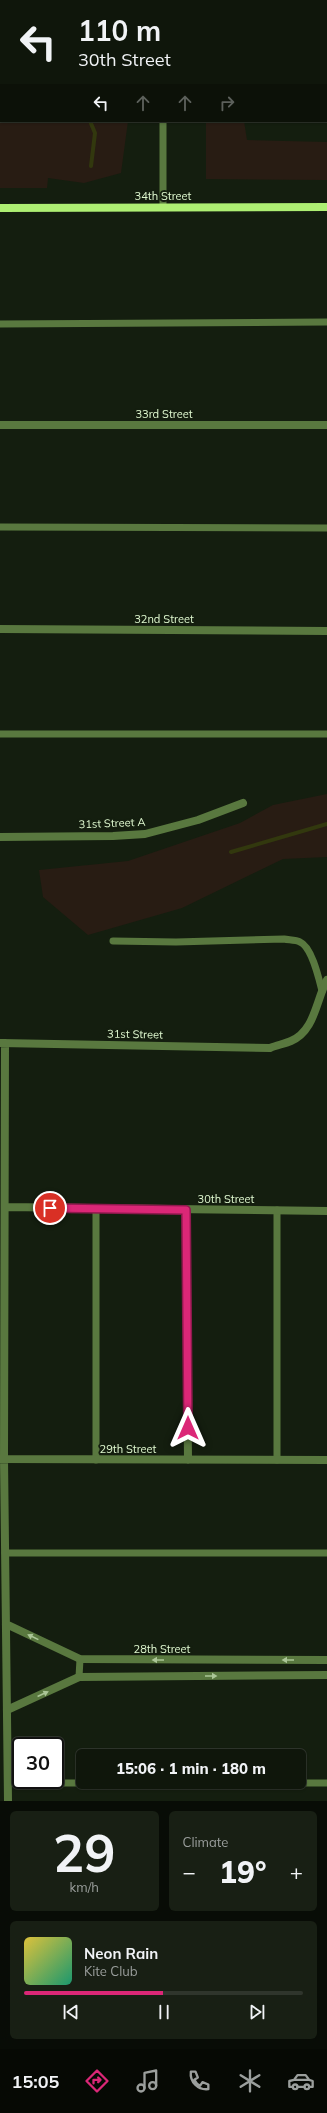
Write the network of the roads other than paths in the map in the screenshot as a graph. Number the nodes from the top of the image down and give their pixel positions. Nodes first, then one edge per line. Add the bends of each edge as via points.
1 (163, 122) edge
2 (163, 207) junction
3 (327, 207) edge
4 (0, 208) edge
5 (327, 322) edge
6 (0, 324) edge
7 (0, 425) edge
8 (327, 425) edge
9 (0, 527) edge
10 (327, 528) edge
11 (0, 629) edge
12 (327, 631) edge
13 (0, 734) edge
14 (327, 734) edge
15 (243, 803) dead end
16 (0, 837) edge
17 (113, 941) dead end
18 (327, 980) edge
19 (322, 991) junction
20 (2, 1043) edge
21 (5, 1208) junction
22 (96, 1209) junction
23 (186, 1210) junction
24 (277, 1210) junction
25 (327, 1211) edge
26 (2, 1250) edge
27 (2, 1459) edge
28 (96, 1460) junction
29 (188, 1460) junction
30 (277, 1460) junction
31 (327, 1460) edge
32 (5, 1553) junction
33 (327, 1553) edge
34 (6, 1624) junction
35 (80, 1659) junction
36 (327, 1660) edge
37 (327, 1675) edge
38 (79, 1676) junction
39 (8, 1710) junction
40 (8, 1783) junction
41 (327, 1783) edge
42 (8, 1801) edge

1 - 2 lane
2 - 3 street, 34th Street
2 - 4 street, 34th Street
5 - 6 lane
7 - 8 street, 33rd Street
9 - 10 lane
11 - 12 street, 32nd Street
13 - 14 lane
15 - 16 street, 31st Street A via 198,820 145,834
17 - 19 lane via 284,939 301,942 312,956
18 - 19 street, 31st Street
19 - 20 street, 31st Street via 304,1032 292,1041 270,1048
20 - 21 street
21 - 22 street, 30th Street
21 - 26 street
22 - 23 street, 30th Street
22 - 28 lane
23 - 24 street, 30th Street
23 - 29 street
24 - 25 street, 30th Street
24 - 30 lane
26 - 27 street
27 - 28 street, 29th Street
27 - 32 street
28 - 29 street, 29th Street
29 - 30 street, 29th Street
30 - 31 street, 29th Street
32 - 33 lane
32 - 34 street
35 -> 34 street, 28th Street
34 - 39 street
36 -> 35 street, 28th Street
35 - 38 lane
38 -> 37 street
39 -> 38 street
39 - 40 street
40 - 41 lane
40 - 42 street

